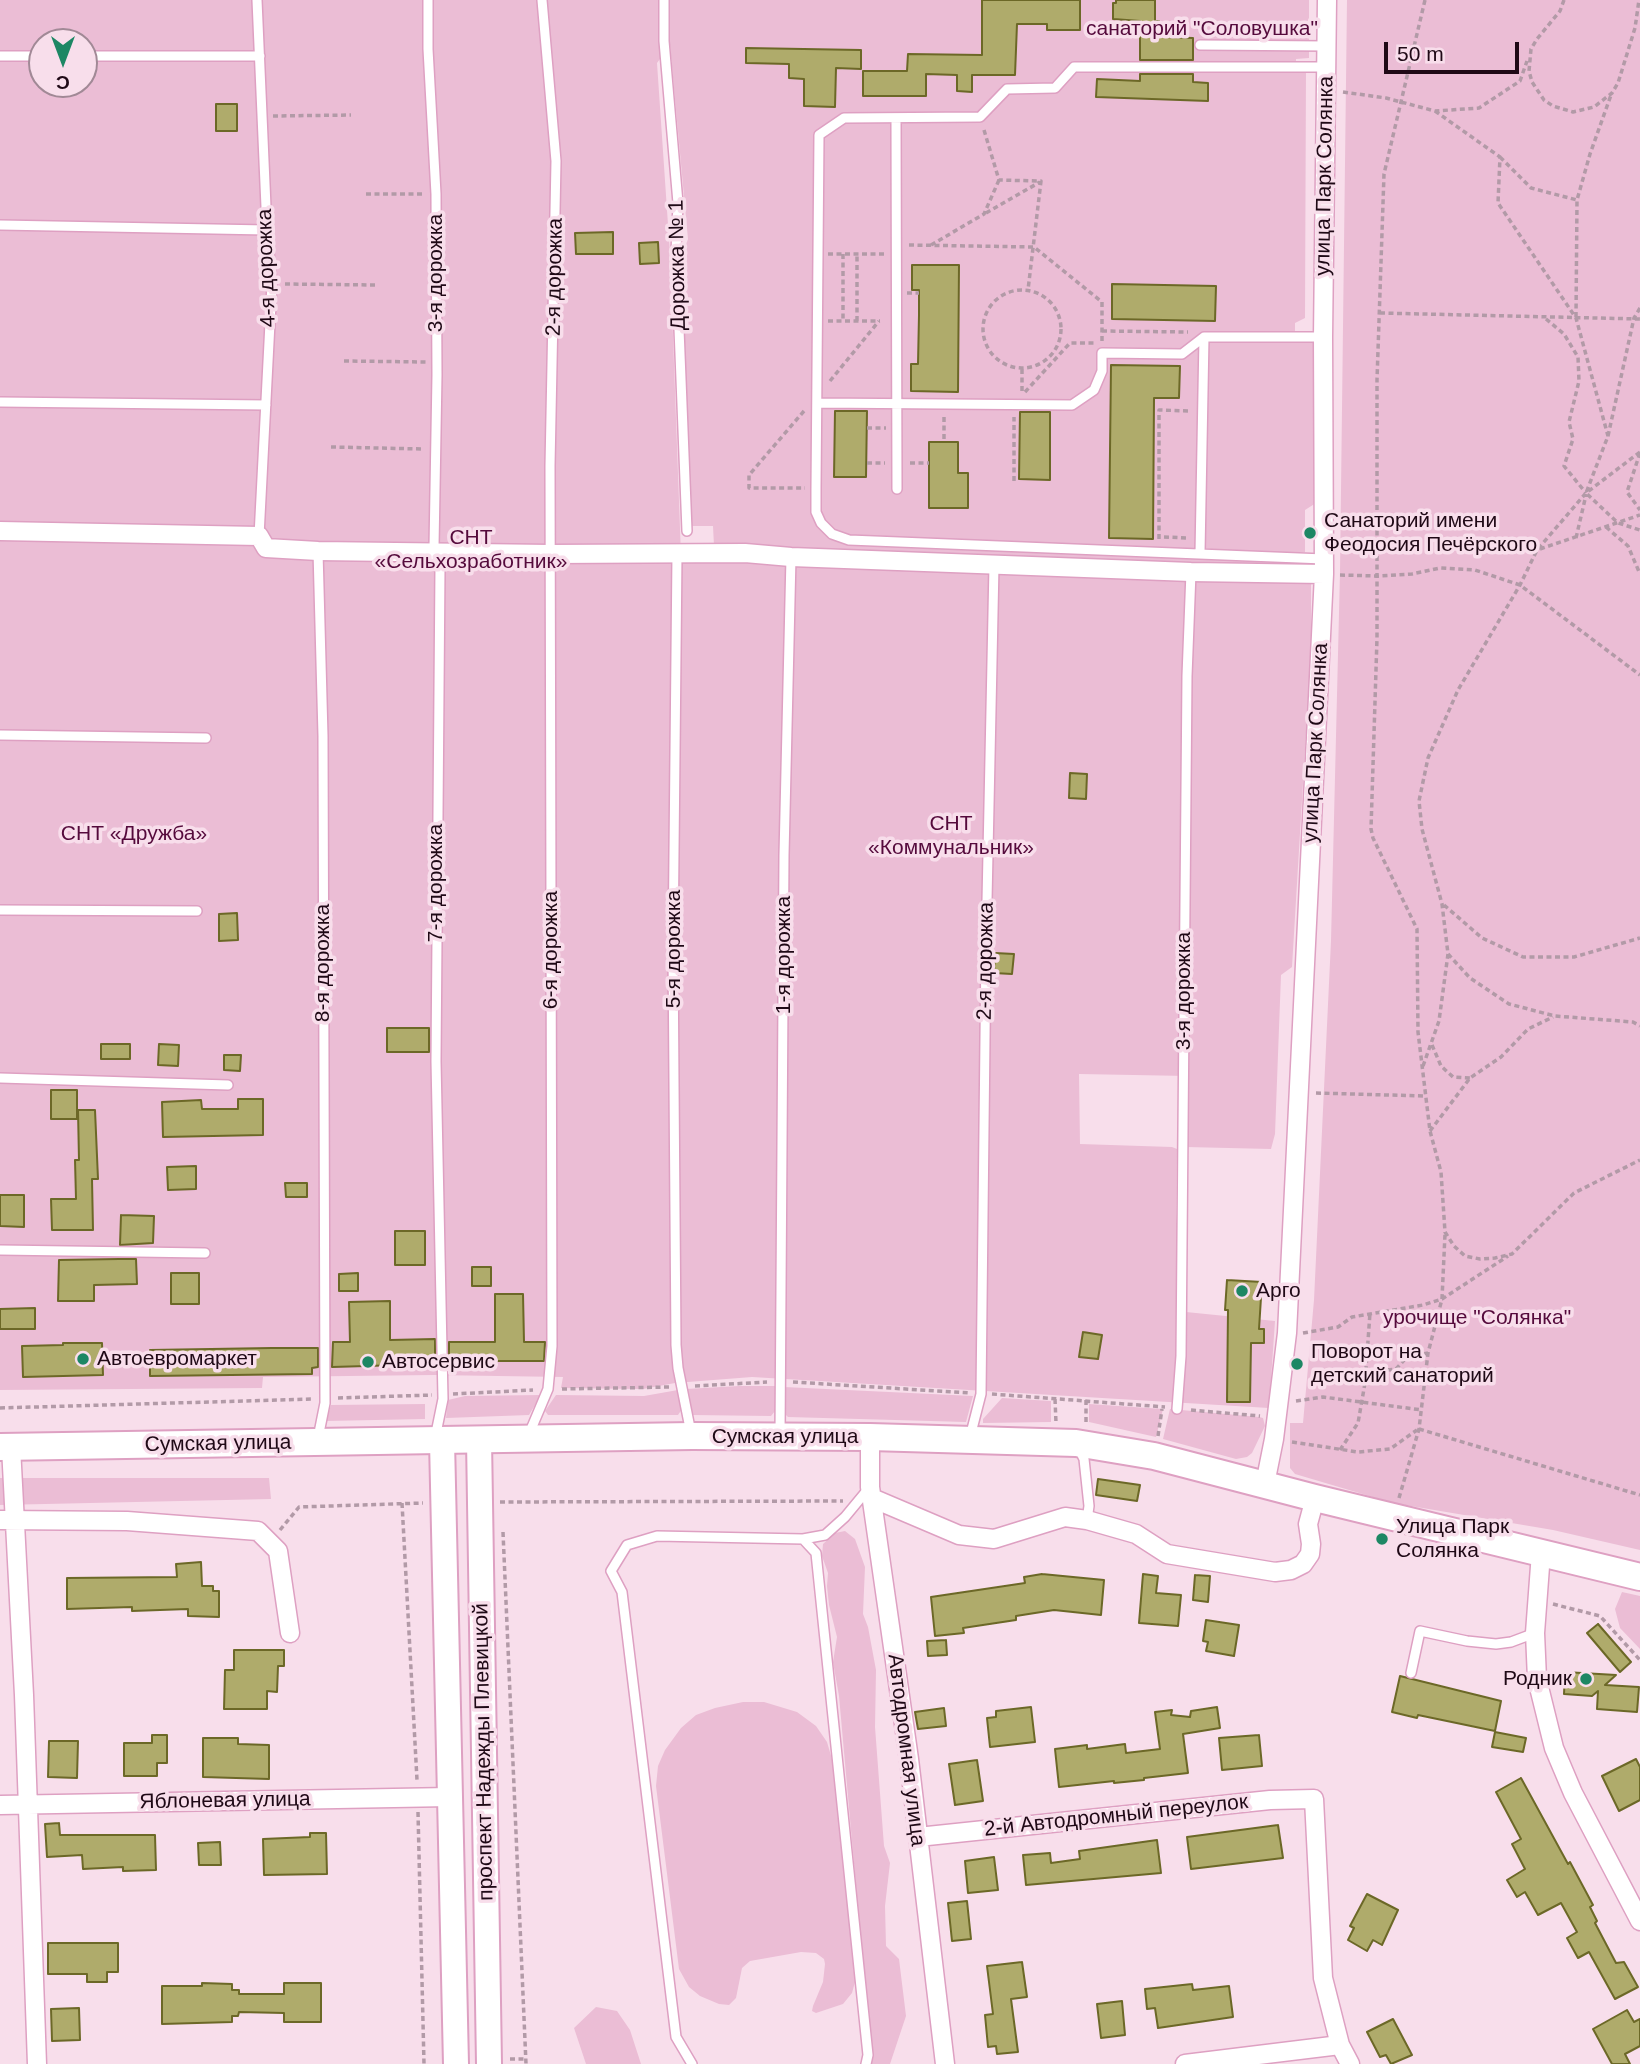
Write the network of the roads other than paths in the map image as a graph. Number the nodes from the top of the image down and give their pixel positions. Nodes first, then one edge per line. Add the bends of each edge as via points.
1 (257, 0) edge
2 (428, 0) edge
3 (542, 0) edge
4 (664, 0) edge
5 (1327, 0) edge
6 (1200, 45) dead end
7 (1326, 46) junction
8 (0, 56) edge
9 (28, 56) edge
10 (98, 56) edge
11 (260, 56) junction
12 (1327, 66) junction
13 (896, 118) junction
14 (0, 225) edge
15 (267, 230) junction
16 (1204, 337) junction
17 (1323, 337) junction
18 (0, 402) edge
19 (817, 403) junction
20 (897, 404) junction
21 (266, 405) junction
22 (897, 489) dead end
23 (0, 531) edge
24 (687, 531) dead end
25 (259, 536) junction
26 (435, 550) junction
27 (318, 551) junction
28 (1200, 553) junction
29 (551, 554) junction
30 (677, 554) junction
31 (791, 557) junction
32 (993, 565) junction
33 (1324, 566) junction
34 (1191, 572) junction
35 (0, 735) edge
36 (206, 738) dead end
37 (0, 910) edge
38 (197, 911) dead end
39 (0, 1078) edge
40 (228, 1085) dead end
41 (0, 1250) edge
42 (205, 1253) dead end
43 (1177, 1409) road end
44 (1076, 1428) junction
45 (692, 1436) junction
46 (780, 1436) junction
47 (870, 1437) junction
48 (527, 1439) junction
49 (970, 1439) junction
50 (479, 1440) junction
51 (438, 1441) junction
52 (317, 1442) junction
53 (5, 1447) edge
54 (1265, 1484) junction
55 (867, 1495) junction
56 (1315, 1498) junction
57 (7, 1520) edge
58 (1087, 1520) junction
59 (803, 1539) junction
60 (1548, 1555) junction
61 (1640, 1577) edge
62 (290, 1633) dead end
63 (1535, 1633) junction
64 (1411, 1673) dead end
65 (450, 1797) junction
66 (27, 1804) junction
67 (0, 1805) edge
68 (918, 1837) junction
69 (1640, 1921) edge
70 (1340, 2045) junction
71 (37, 2064) edge
72 (456, 2064) edge
73 (489, 2064) edge
74 (692, 2064) edge
75 (866, 2064) edge
76 (945, 2064) edge
77 (1185, 2064) edge
78 (1350, 2064) edge

1 - 11 lane, 4-я дорожка
2 - 26 lane, 3-я дорожка via 436,194
3 - 29 lane, 2-я дорожка via 556,161
4 - 24 lane, Дорожка № 1 via 678,203
5 - 7 street, улица Парк Солянка
6 - 7 lane
7 - 12 street, улица Парк Солянка
8 - 9 lane
10 - 11 lane
11 - 15 lane, 4-я дорожка
12 - 13 lane via 1074,67 1055,88 1007,89 980,117
12 - 17 street, улица Парк Солянка
13 - 19 lane via 844,118 819,135
13 - 20 lane
14 - 15 lane
15 - 21 lane, 4-я дорожка via 272,284
16 - 17 lane
16 - 20 lane via 1182,354 1102,353 1102,371 1094,390 1072,405
16 - 28 lane
17 - 33 street, улица Парк Солянка
18 - 21 lane
19 - 20 lane
19 - 28 lane via 816,512 832,534 849,540
20 - 22 lane
21 - 25 lane, 4-я дорожка
23 - 25 street
25 - 27 street via 266,548
26 - 27 street
26 - 29 street
26 - 51 lane, 7-я дорожка via 440,567 436,1035 443,1395
27 - 52 lane, 8-я дорожка via 323,736 324,1399
28 - 33 lane
29 - 30 street
29 - 48 lane, 6-я дорожка via 552,1346 548,1389
30 - 31 street
30 - 45 lane, 5-я дорожка via 676,1345
31 - 32 street
31 - 46 lane, 1-я дорожка
32 - 34 street
32 - 49 lane, 2-я дорожка via 981,1394
33 - 34 street
33 - 54 street, улица Парк Солянка via 1287,1334
34 - 43 lane, 3-я дорожка
35 - 36 lane
37 - 38 lane
39 - 40 lane
41 - 42 lane
44 - 49 main road, Сумская улица
44 - 54 main road, Сумская улица via 1154,1457
44 - 58 lane via 1084,1459
45 - 46 main road, Сумская улица
45 - 48 main road, Сумская улица
46 - 47 main road, Сумская улица
47 - 49 main road, Сумская улица
47 - 55 street, Автодромная улица
48 - 50 main road, Сумская улица
50 - 51 main road, Сумская улица
50 - 73 main road, проспект Надежды Плевицкой
51 - 52 main road, Сумская улица
51 - 65 main road, проспект Надежды Плевицкой
52 - 53 main road, Сумская улица
53 - 57 street
54 - 56 main road, Сумская улица
55 - 58 street via 959,1535 994,1539 1065,1517
55 - 59 lane via 825,1535
55 - 68 street, Автодромная улица
56 - 58 street via 1308,1524 1310,1554 1303,1564 1275,1572 1167,1554 1136,1534
56 - 60 main road, Сумская улица
57 - 62 street via 127,1521 258,1531 278,1551
57 - 66 street
59 - 74 lane via 657,1536 627,1545 611,1571 622,1592 676,2036
59 - 75 lane via 816,1553
60 - 61 main road, Сумская улица
60 - 63 street
63 - 64 lane via 1496,1644 1420,1631
63 - 69 street via 1537,1679 1554,1748
65 - 66 street, Яблоневая улица
65 - 72 main road, проспект Надежды Плевицкой
66 - 67 street, Яблоневая улица
66 - 71 street
68 - 70 street, 2-й Автодромный переулок via 1314,1799 1323,1978
68 - 76 street, Автодромная улица
70 - 77 street
70 - 78 street

